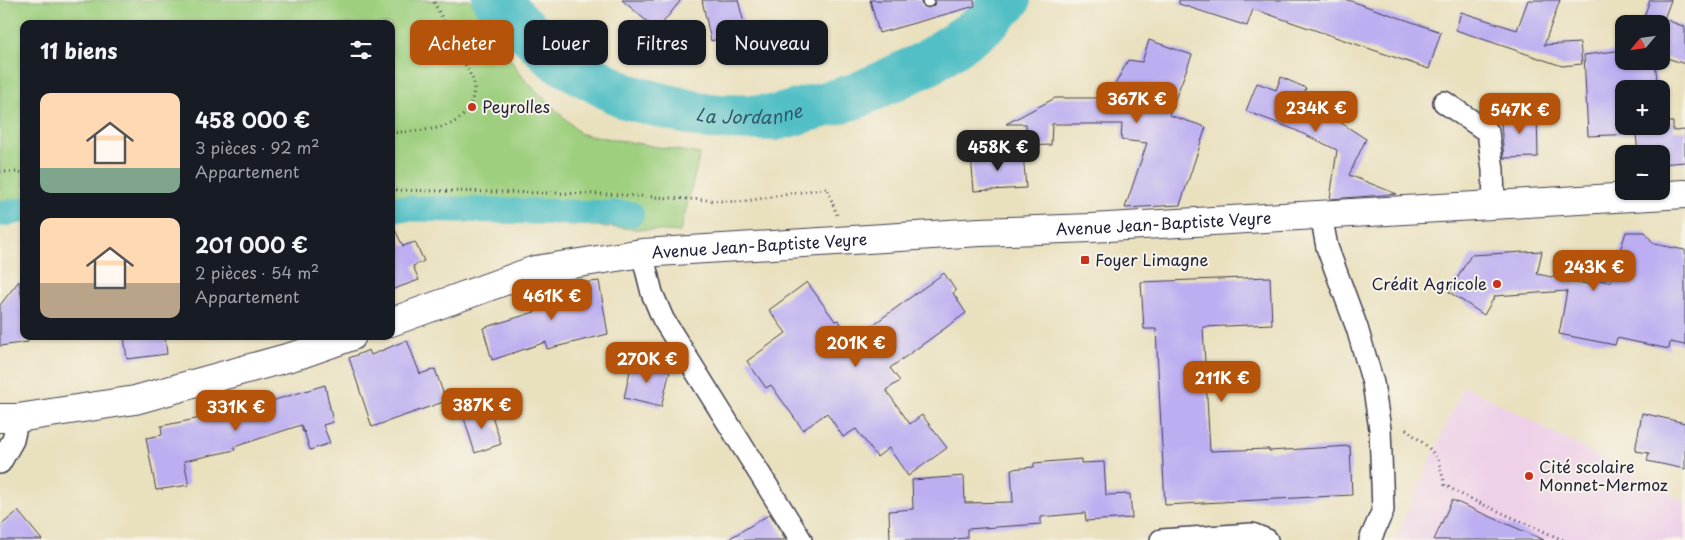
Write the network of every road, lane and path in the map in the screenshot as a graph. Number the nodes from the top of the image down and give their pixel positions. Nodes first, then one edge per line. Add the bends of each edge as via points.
1 (434, 0) edge
2 (1444, 102) dead end
3 (395, 133) edge
4 (0, 172) edge
5 (20, 172) edge
6 (395, 190) edge
7 (1685, 194) edge
8 (1494, 204) junction
9 (1320, 215) junction
10 (847, 241) junction
11 (642, 254) junction
12 (395, 321) edge
13 (341, 340) edge
14 (9, 418) edge
15 (1406, 429) dead end
16 (0, 463) edge
17 (801, 540) edge
18 (1161, 540) edge
19 (1267, 540) edge
20 (1370, 540) edge
21 (1563, 540) edge

1 - 3 path via 474,82 474,96 470,108 459,120 442,127
2 - 8 street via 1488,132
4 - 5 path
6 - 10 path via 604,194 739,202 827,188
7 - 8 main road, Avenue Jean-Baptiste Veyre
8 - 9 main road, Avenue Jean-Baptiste Veyre
9 - 10 main road, Avenue Jean-Baptiste Veyre
9 - 20 street via 1327,247 1373,383 1380,429 1383,510
10 - 11 main road, Avenue Jean-Baptiste Veyre
11 - 12 main road, Avenue Jean-Baptiste Veyre via 536,270
11 - 17 street via 663,319
13 - 14 main road via 135,400
14 - 16 street via 13,440
15 - 21 path via 1438,459 1445,486
18 - 19 street via 1252,534

